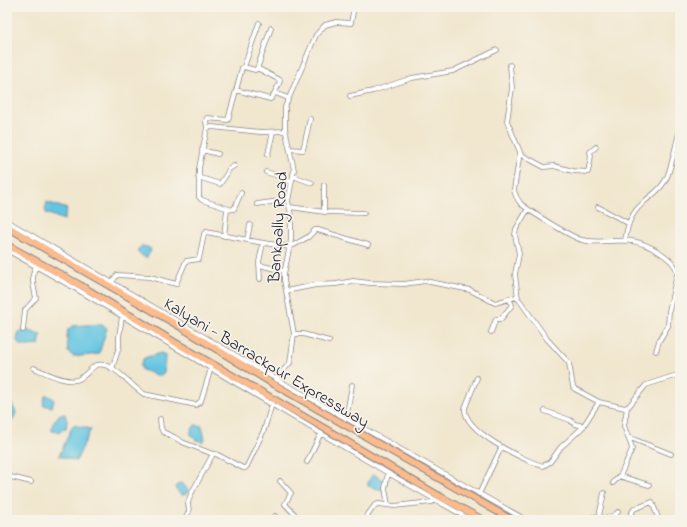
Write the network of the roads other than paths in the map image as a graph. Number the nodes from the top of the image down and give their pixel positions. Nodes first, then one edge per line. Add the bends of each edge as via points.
1 (354, 7) edge
2 (259, 23) dead end
3 (271, 28) dead end
4 (496, 50) dead end
5 (510, 66) dead end
6 (244, 67) junction
7 (257, 68) junction
8 (236, 90) junction
9 (275, 93) junction
10 (350, 96) dead end
11 (288, 98) junction
12 (310, 119) dead end
13 (207, 124) junction
14 (285, 130) junction
15 (680, 130) edge
16 (273, 132) junction
17 (596, 147) dead end
18 (290, 149) junction
19 (202, 150) junction
20 (218, 154) dead end
21 (268, 154) dead end
22 (520, 154) junction
23 (234, 166) dead end
24 (266, 172) dead end
25 (293, 176) junction
26 (198, 177) junction
27 (291, 182) junction
28 (312, 183) dead end
29 (324, 185) dead end
30 (241, 193) dead end
31 (288, 200) junction
32 (257, 204) dead end
33 (290, 207) junction
34 (598, 207) dead end
35 (528, 208) junction
36 (229, 209) junction
37 (324, 211) junction
38 (364, 213) dead end
39 (7, 221) edge
40 (628, 223) junction
41 (250, 225) dead end
42 (7, 228) edge
43 (224, 236) junction
44 (247, 240) junction
45 (625, 241) junction
46 (263, 243) junction
47 (7, 245) edge
48 (368, 245) dead end
49 (290, 247) junction
50 (7, 250) edge
51 (259, 265) junction
52 (36, 266) junction
53 (284, 271) junction
54 (260, 279) dead end
55 (112, 282) junction
56 (286, 291) junction
57 (672, 293) junction
58 (680, 297) edge
59 (509, 298) junction
60 (518, 298) junction
61 (122, 316) junction
62 (23, 330) dead end
63 (491, 332) dead end
64 (294, 334) junction
65 (329, 341) dead end
66 (656, 351) dead end
67 (34, 368) dead end
68 (112, 368) junction
69 (212, 368) junction
70 (680, 374) edge
71 (477, 378) dead end
72 (277, 380) junction
73 (352, 385) dead end
74 (599, 402) junction
75 (272, 404) junction
76 (627, 408) junction
77 (545, 411) dead end
78 (160, 419) dead end
79 (346, 419) junction
80 (584, 426) junction
81 (321, 433) junction
82 (628, 437) junction
83 (501, 448) junction
84 (213, 454) junction
85 (671, 454) dead end
86 (307, 462) dead end
87 (388, 473) junction
88 (7, 476) edge
89 (620, 476) junction
90 (280, 481) dead end
91 (31, 482) dead end
92 (613, 483) dead end
93 (649, 485) dead end
94 (604, 493) dead end
95 (479, 494) junction
96 (436, 500) junction
97 (388, 505) junction
98 (618, 512) dead end
99 (275, 516) dead end
100 (599, 517) junction
101 (185, 520) edge
102 (279, 520) edge
103 (300, 520) edge
104 (364, 520) edge
105 (472, 520) edge
106 (483, 520) edge
107 (512, 520) edge
108 (526, 520) edge
109 (590, 520) edge
110 (605, 520) edge
111 (627, 520) edge
112 (659, 520) edge

1 - 11 street, Bankpally Road via 351,23 337,22 325,25 316,36
2 - 6 street
3 - 7 street
4 - 10 street via 453,71 412,78
5 - 22 street via 512,88 507,121
6 - 7 street via 255,70
6 - 8 street
7 - 9 street via 279,79
8 - 9 street via 270,99
8 - 13 street via 228,120 208,118
9 - 11 street
11 - 14 street, Bankpally Road
12 - 18 street via 303,149
13 - 16 street via 212,127
13 - 19 street
14 - 16 street
14 - 18 street, Bankpally Road
15 - 40 street via 666,179 658,192 640,206
16 - 21 street
17 - 22 street via 590,152 588,172 576,172 554,166 544,167
18 - 25 street, Bankpally Road via 294,166
19 - 20 street
19 - 26 street
22 - 35 street via 514,193 519,202
23 - 26 street via 229,169 220,184
24 - 27 street
25 - 27 street, Bankpally Road
25 - 28 street
26 - 36 street via 200,199
27 - 31 street, Bankpally Road
29 - 37 street
30 - 36 street via 234,209
31 - 32 street
31 - 33 street, Bankpally Road
33 - 37 street
33 - 49 street, Bankpally Road
34 - 40 street
35 - 45 street via 578,239 600,242
35 - 60 street via 515,235 518,254 515,274
36 - 43 street
37 - 38 street
39 - 55 street
40 - 45 street
41 - 44 street
42 - 107 highway, Kalyani - Barrackpur Expressway
43 - 44 street
43 - 55 street via 204,233 199,259 186,261 176,284 150,277 117,275
44 - 46 street
45 - 57 street via 649,247 670,260 677,272
46 - 49 street
46 - 51 street
47 - 106 highway, Kalyani - Barrackpur Expressway
48 - 49 street via 316,230
49 - 53 street, Bankpally Road
50 - 52 street
51 - 53 street
51 - 54 street
52 - 61 street
52 - 62 street via 33,284 36,298 26,310
53 - 56 street, Bankpally Road
55 - 72 street
56 - 59 street via 347,281 404,284 425,280 470,290 495,303
56 - 64 street, Bankpally Road
57 - 58 street
57 - 66 street via 668,326
59 - 60 street
59 - 63 street via 512,305 501,319 496,319
60 - 74 street via 547,339 570,364 574,388
61 - 68 street via 119,347
61 - 69 street
64 - 65 street
64 - 72 street, Bankpally Road via 290,363
67 - 68 street via 69,381 78,379 96,365
68 - 69 street via 144,394 196,405 201,401
69 - 75 street
70 - 76 street via 646,385
71 - 83 street via 464,412 471,425
72 - 79 street
73 - 79 street
74 - 76 street
74 - 80 street
75 - 81 street
75 - 84 street via 264,430 246,467 243,468
76 - 82 street via 624,426
77 - 80 street
78 - 84 street via 163,432
79 - 95 street
80 - 83 street via 545,466
81 - 86 street
81 - 87 street
82 - 85 street
82 - 89 street via 632,449
83 - 95 street
84 - 101 street via 191,494
87 - 96 street
87 - 97 street via 385,488
88 - 91 street
89 - 92 street
89 - 93 street
90 - 103 street via 291,494 285,504
94 - 100 street
95 - 108 street
96 - 97 street
96 - 105 street
97 - 104 street via 375,505
98 - 110 street
99 - 102 street
100 - 109 street
100 - 110 street
111 - 112 street via 634,509 652,502

